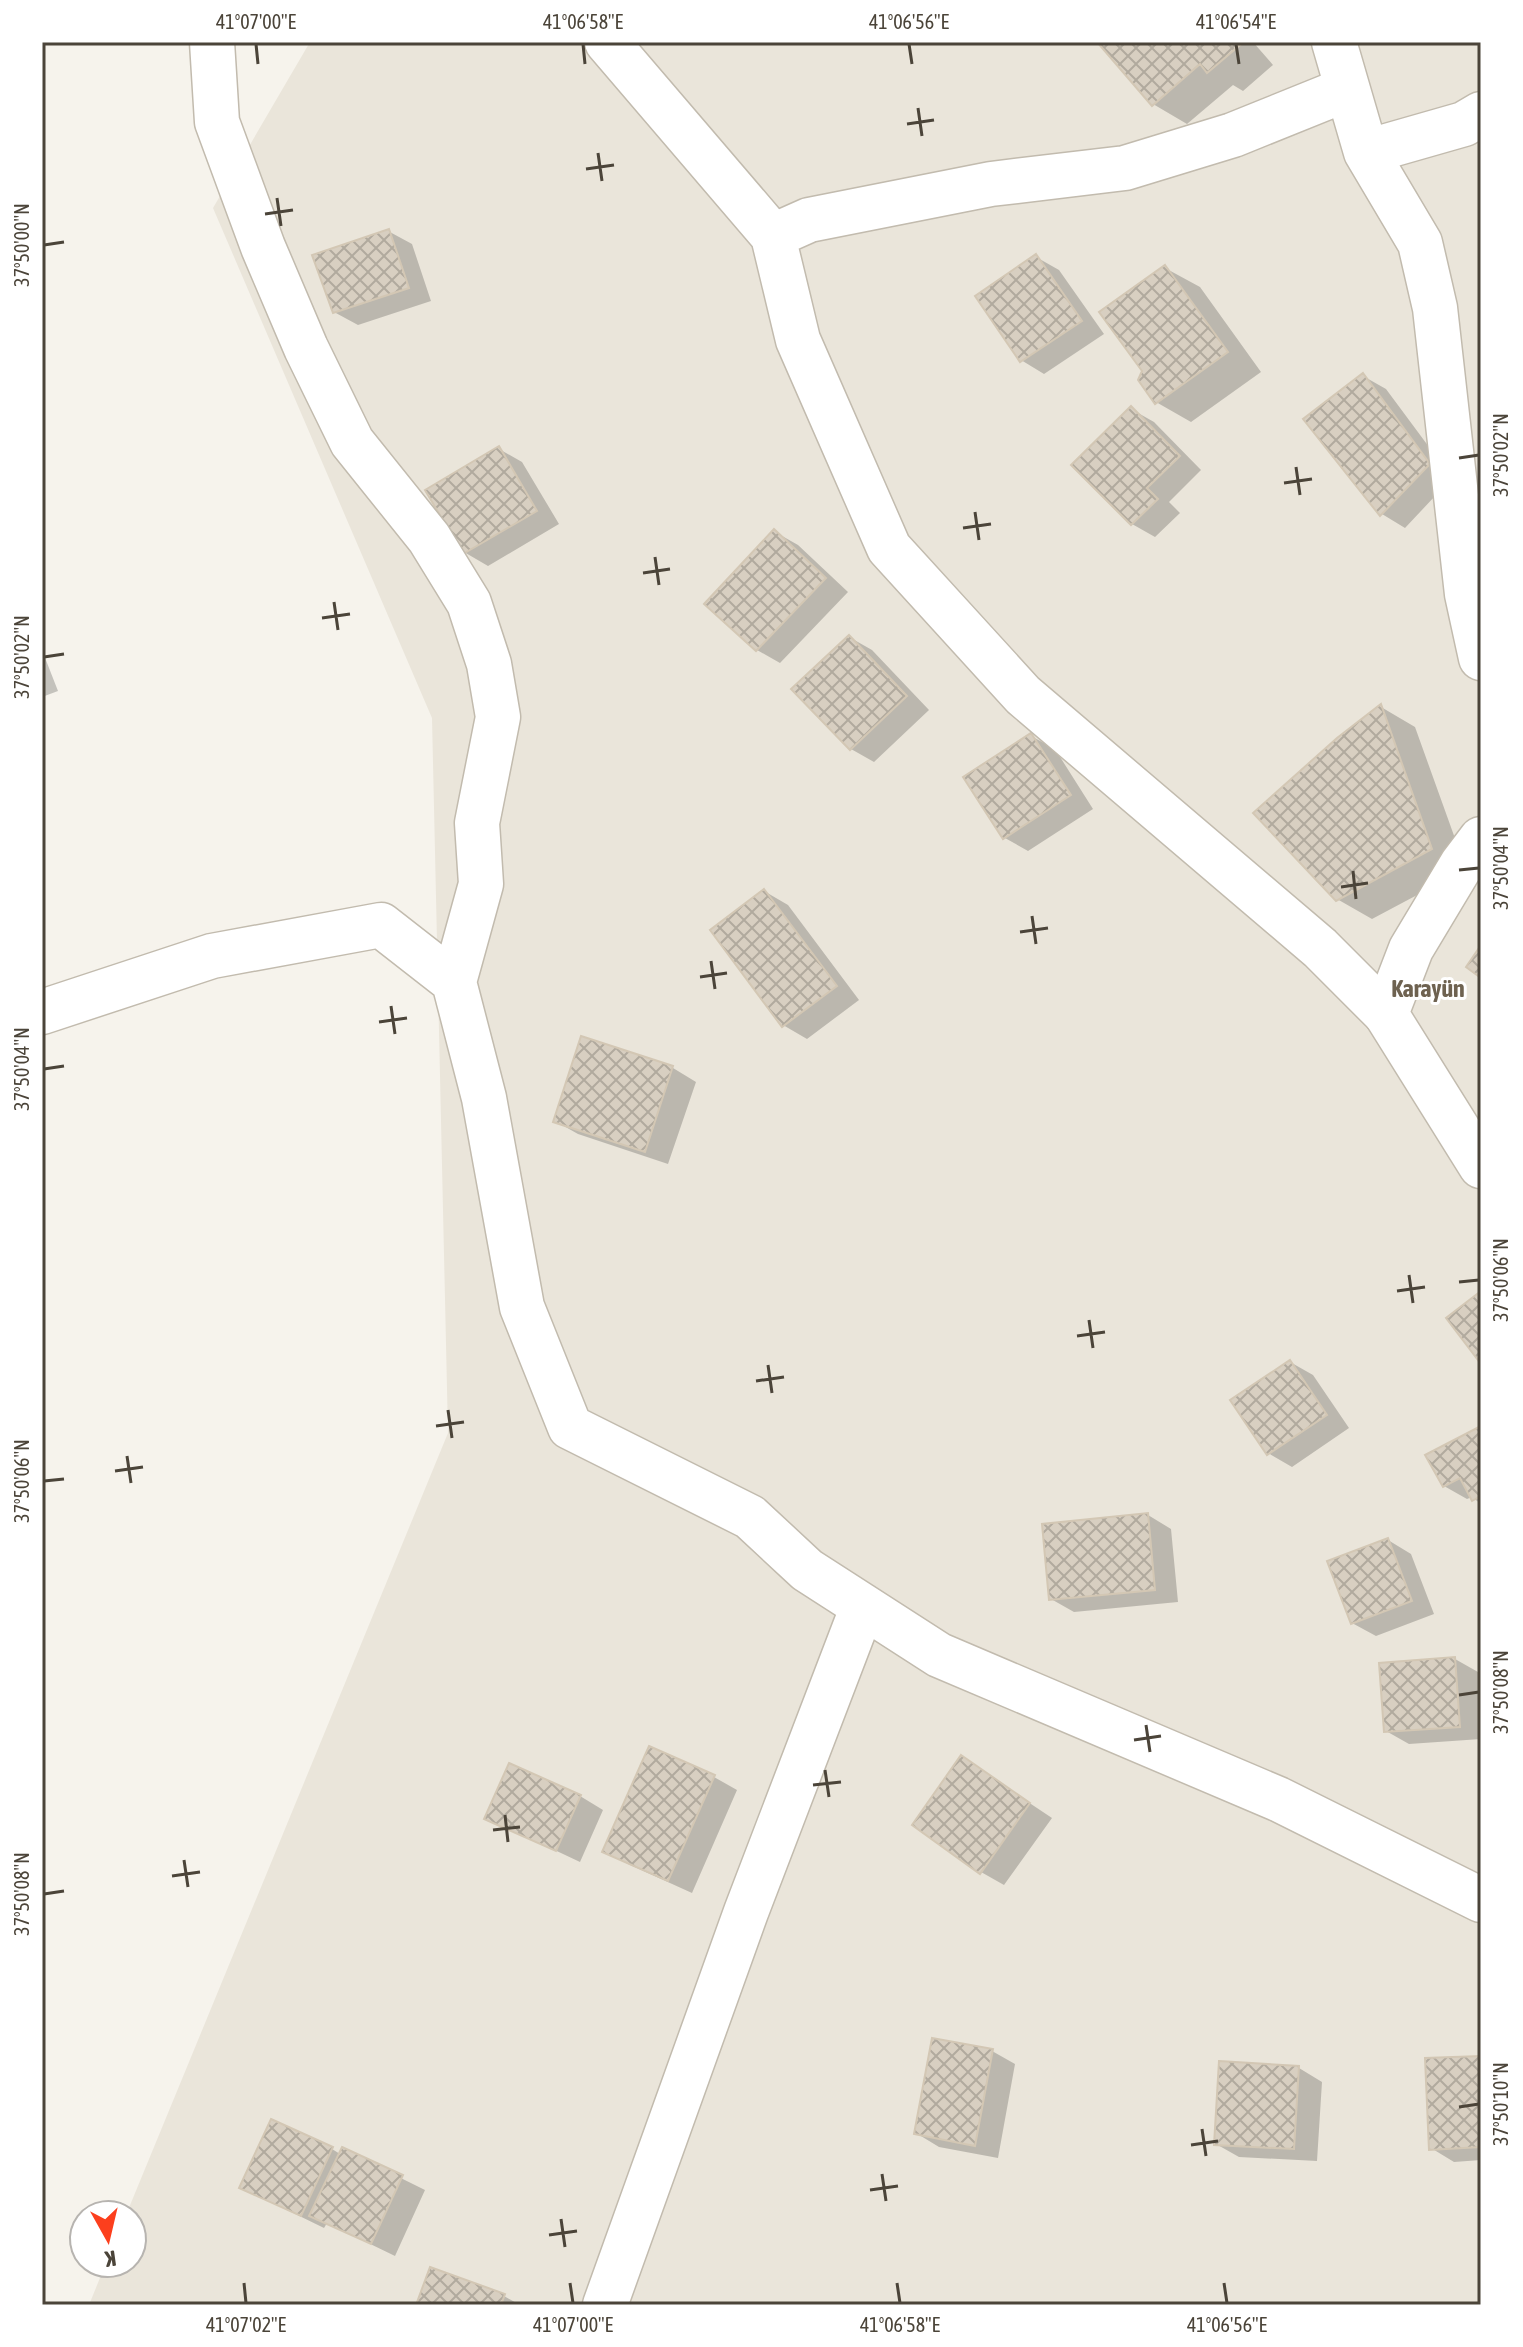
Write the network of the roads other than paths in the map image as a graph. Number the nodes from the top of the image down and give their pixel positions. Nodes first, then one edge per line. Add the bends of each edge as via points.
1 (212, 42) edge
2 (607, 42) edge
3 (1334, 42) edge
4 (1347, 89) junction
5 (1481, 114) edge
6 (1366, 152) junction
7 (773, 236) junction
8 (1481, 658) edge
9 (1481, 839) edge
10 (454, 982) junction
11 (42, 1012) edge
12 (1386, 1014) junction
13 (1481, 1166) edge
14 (863, 1606) junction
15 (1481, 1900) edge
16 (605, 2305) edge

1 - 10 street via 217,122 306,348 352,442 429,538 469,603 489,664 498,717 477,823 481,884
2 - 7 street
3 - 4 street
4 - 6 street
4 - 7 street via 1233,135 1125,168 991,184 809,220
5 - 6 street via 1464,124
6 - 8 street via 1423,256 1437,323 1467,594
7 - 12 street via 798,340 889,548 1023,695 1320,948
9 - 12 street via 1411,949
10 - 11 street via 381,925 212,956
10 - 14 street via 484,1098 522,1307 570,1427 750,1517 807,1570
12 - 13 street
14 - 15 street via 939,1655 1278,1799
14 - 16 street

